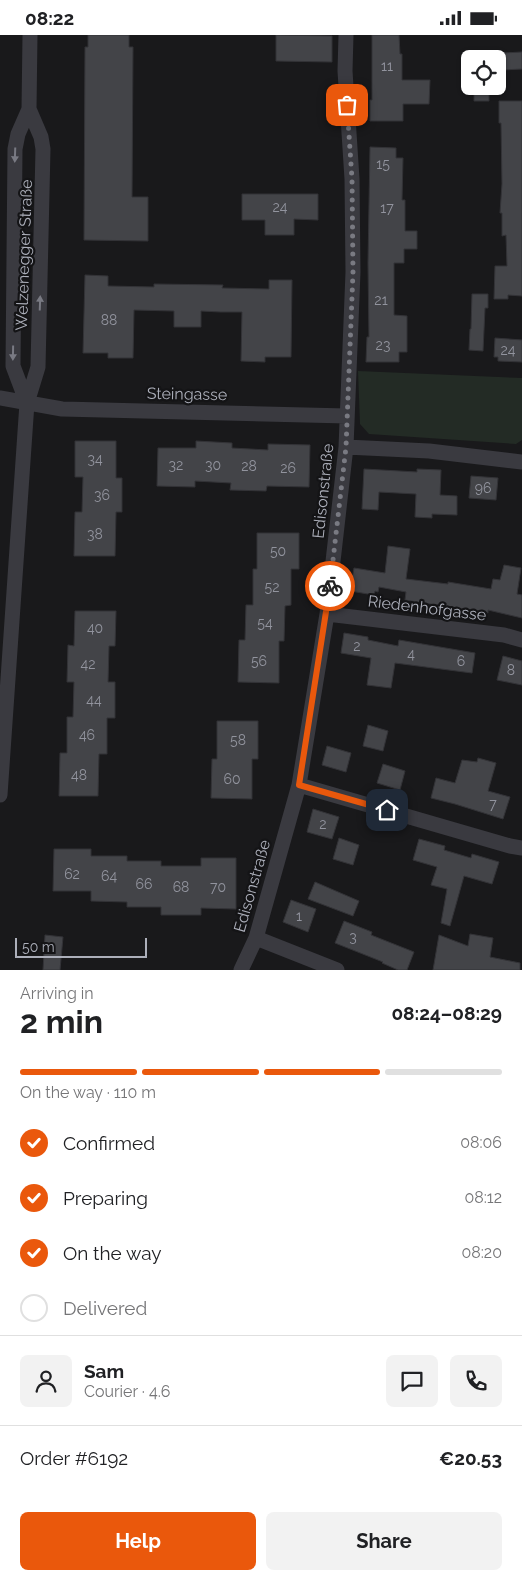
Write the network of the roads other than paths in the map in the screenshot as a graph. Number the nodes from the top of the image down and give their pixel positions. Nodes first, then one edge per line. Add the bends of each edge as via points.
1 (30, 35) edge
2 (346, 35) edge
3 (29, 109) junction
4 (0, 398) edge
5 (27, 403) junction
6 (347, 415) junction
7 (346, 447) junction
8 (522, 462) edge
9 (327, 614) junction
10 (522, 640) edge
11 (299, 785) junction
12 (0, 795) edge
13 (522, 848) edge
14 (256, 938) junction
15 (241, 970) edge
16 (337, 970) edge

1 - 3 street, Welzenegger Straße
2 - 6 street, Edisonstraße via 353,272
5 -> 3 street, Welzenegger Straße via 38,367 43,181 41,137
3 -> 5 street, Welzenegger Straße via 15,149 13,356 13,366
4 - 5 street, Steingasse
5 - 6 street, Steingasse via 62,409
5 - 12 street, Welzenegger Straße
6 - 7 street, Edisonstraße
7 - 8 street via 429,451
7 - 9 street, Edisonstraße
9 - 10 street, Riedenhofgasse via 504,635
9 - 11 street, Edisonstraße
11 - 13 street
11 - 14 street, Edisonstraße
14 - 15 street, Edisonstraße
14 - 16 street

